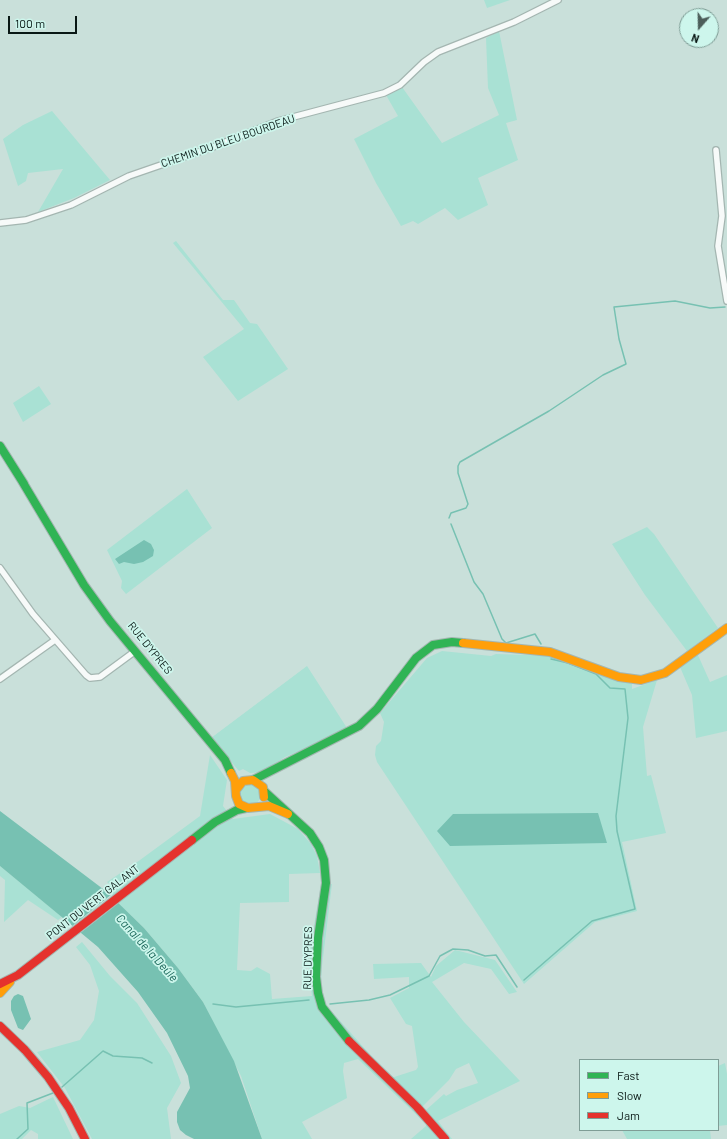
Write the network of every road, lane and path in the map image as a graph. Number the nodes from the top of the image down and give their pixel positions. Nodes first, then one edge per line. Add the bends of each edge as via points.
1 (558, 0) edge
2 (716, 150) dead end
3 (0, 223) edge
4 (727, 301) edge
5 (0, 446) edge
6 (0, 568) edge
7 (104, 612) junction
8 (727, 628) edge
9 (55, 640) junction
10 (134, 652) junction
11 (0, 679) edge
12 (175, 700) junction
13 (216, 749) junction
14 (280, 764) junction
15 (251, 780) junction
16 (264, 790) junction
17 (236, 794) junction
18 (257, 807) junction
19 (246, 808) junction
20 (288, 814) junction
21 (215, 822) junction
22 (18, 974) junction
23 (0, 984) edge
24 (0, 993) edge
25 (0, 1018) edge
26 (0, 1026) edge
27 (12, 1038) junction
28 (85, 1139) edge
29 (445, 1139) edge

1 - 3 street, CHEMIN DU BLEU BOURDEAU via 514,22 438,52 400,85 384,93 278,121 135,174 71,205 26,220
2 - 4 street via 722,216 718,243
5 - 7 main road, RUE D'YPRES via 40,505 86,589
6 - 9 street
7 - 10 main road, RUE D'YPRES
7 - 12 main road, RUE D'YPRES via 155,670
8 - 14 main road via 669,670 656,678 646,680 619,677 550,652 452,642 430,646 416,658 377,709 359,726
9 - 10 street via 90,678 100,677
9 - 11 street
10 - 12 main road, RUE D'YPRES
12 - 13 main road, RUE D'YPRES
13 - 15 main road, RUE D'YPRES via 241,776
13 - 17 main road, RUE D'YPRES via 230,769 235,781
14 - 15 main road
14 - 16 main road via 268,778
15 - 16 main road via 260,784
15 - 17 main road via 240,784
16 - 18 main road via 264,800
16 - 20 main road, RUE D'YPRES
17 - 19 main road via 239,804
17 - 21 main road via 231,806
18 - 19 main road
18 - 20 main road, RUE D'YPRES via 269,806
19 - 21 main road
20 - 29 main road, RUE D'YPRES via 313,835 325,864 326,883 318,938 316,976 322,1007 351,1044
21 - 22 main road, PONT DU VERT GALANT
22 - 23 main road, PONT DU VERT GALANT
22 - 24 main road
25 - 27 main road
26 - 27 main road
27 - 28 main road via 41,1068 60,1093

